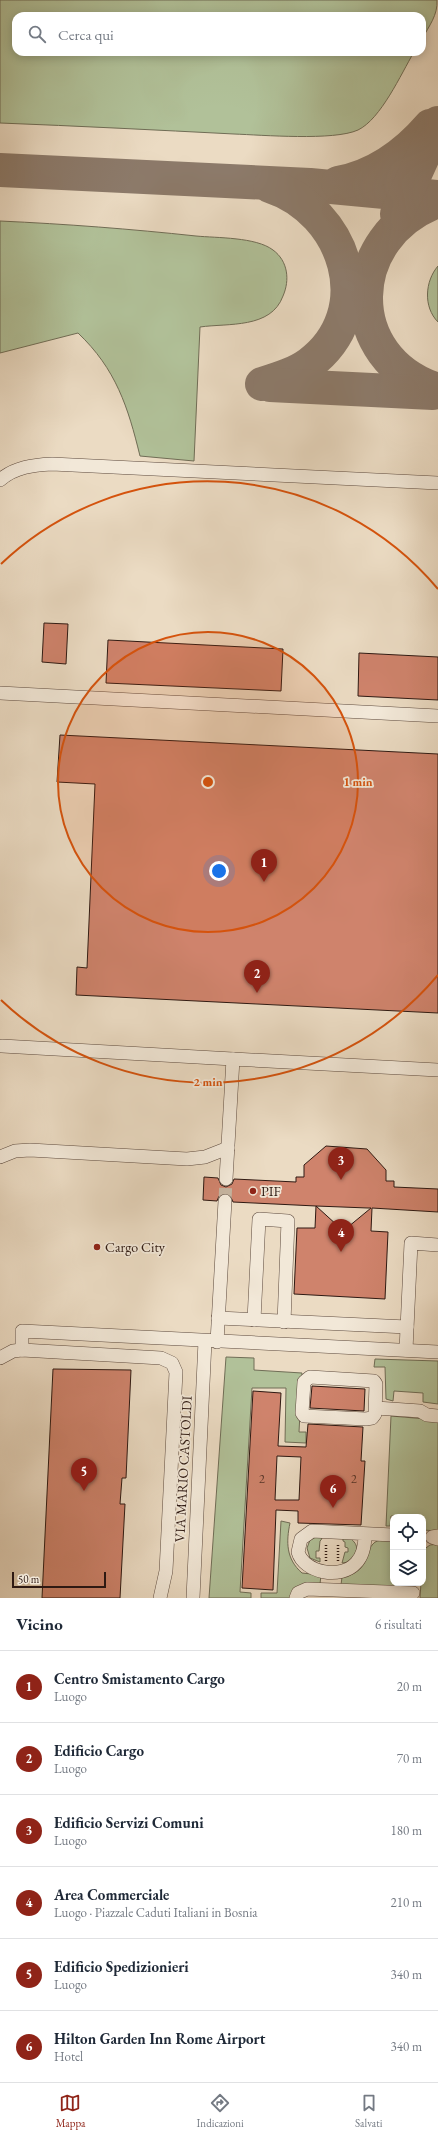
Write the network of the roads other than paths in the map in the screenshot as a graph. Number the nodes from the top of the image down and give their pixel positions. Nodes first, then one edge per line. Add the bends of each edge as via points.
1 (0, 480) edge
2 (438, 483) edge
3 (0, 693) edge
4 (438, 716) edge
5 (2, 1046) dead end
6 (233, 1059) junction
7 (438, 1070) edge
8 (228, 1148) junction
9 (0, 1158) edge
10 (226, 1178) tunnel mouth
11 (225, 1201) tunnel mouth
12 (438, 1245) edge
13 (218, 1318) junction
14 (254, 1320) junction
15 (284, 1322) junction
16 (407, 1328) junction
17 (211, 1341) junction
18 (22, 1350) junction
19 (406, 1350) junction
20 (438, 1352) edge
21 (0, 1358) edge
22 (376, 1408) junction
23 (438, 1408) edge
24 (420, 1411) junction
25 (438, 1416) edge
26 (365, 1534) junction
27 (390, 1535) edge
28 (414, 1591) edge
29 (160, 1598) edge
30 (193, 1598) edge
31 (296, 1598) edge

1 - 2 street via 14,470 52,464
3 - 4 street
5 - 6 street
6 - 7 street
6 - 8 street
8 - 9 street via 197,1158 30,1150 15,1151
8 - 10 street
11 - 13 street, VIA MARIO CASTOLDI
12 - 16 street via 411,1243
13 - 14 street
13 - 17 street, VIA MARIO CASTOLDI
14 - 15 street
14 - 15 street via 259,1219 288,1221
15 - 16 street
16 - 19 street
17 - 18 street via 22,1332
17 - 19 street
17 - 30 street, VIA MARIO CASTOLDI
18 - 21 street
18 - 29 street via 161,1358 172,1363 176,1372 166,1571
19 - 20 street
22 - 22 street via 374,1380 310,1377 304,1382 304,1416 366,1420 372,1418
22 - 24 street
23 - 24 street via 427,1407
24 - 25 street
26 - 26 street via 312,1531 301,1539 298,1552 305,1564 314,1569 344,1570 358,1561 364,1546
26 - 27 street
28 - 31 street via 307,1589 298,1593

